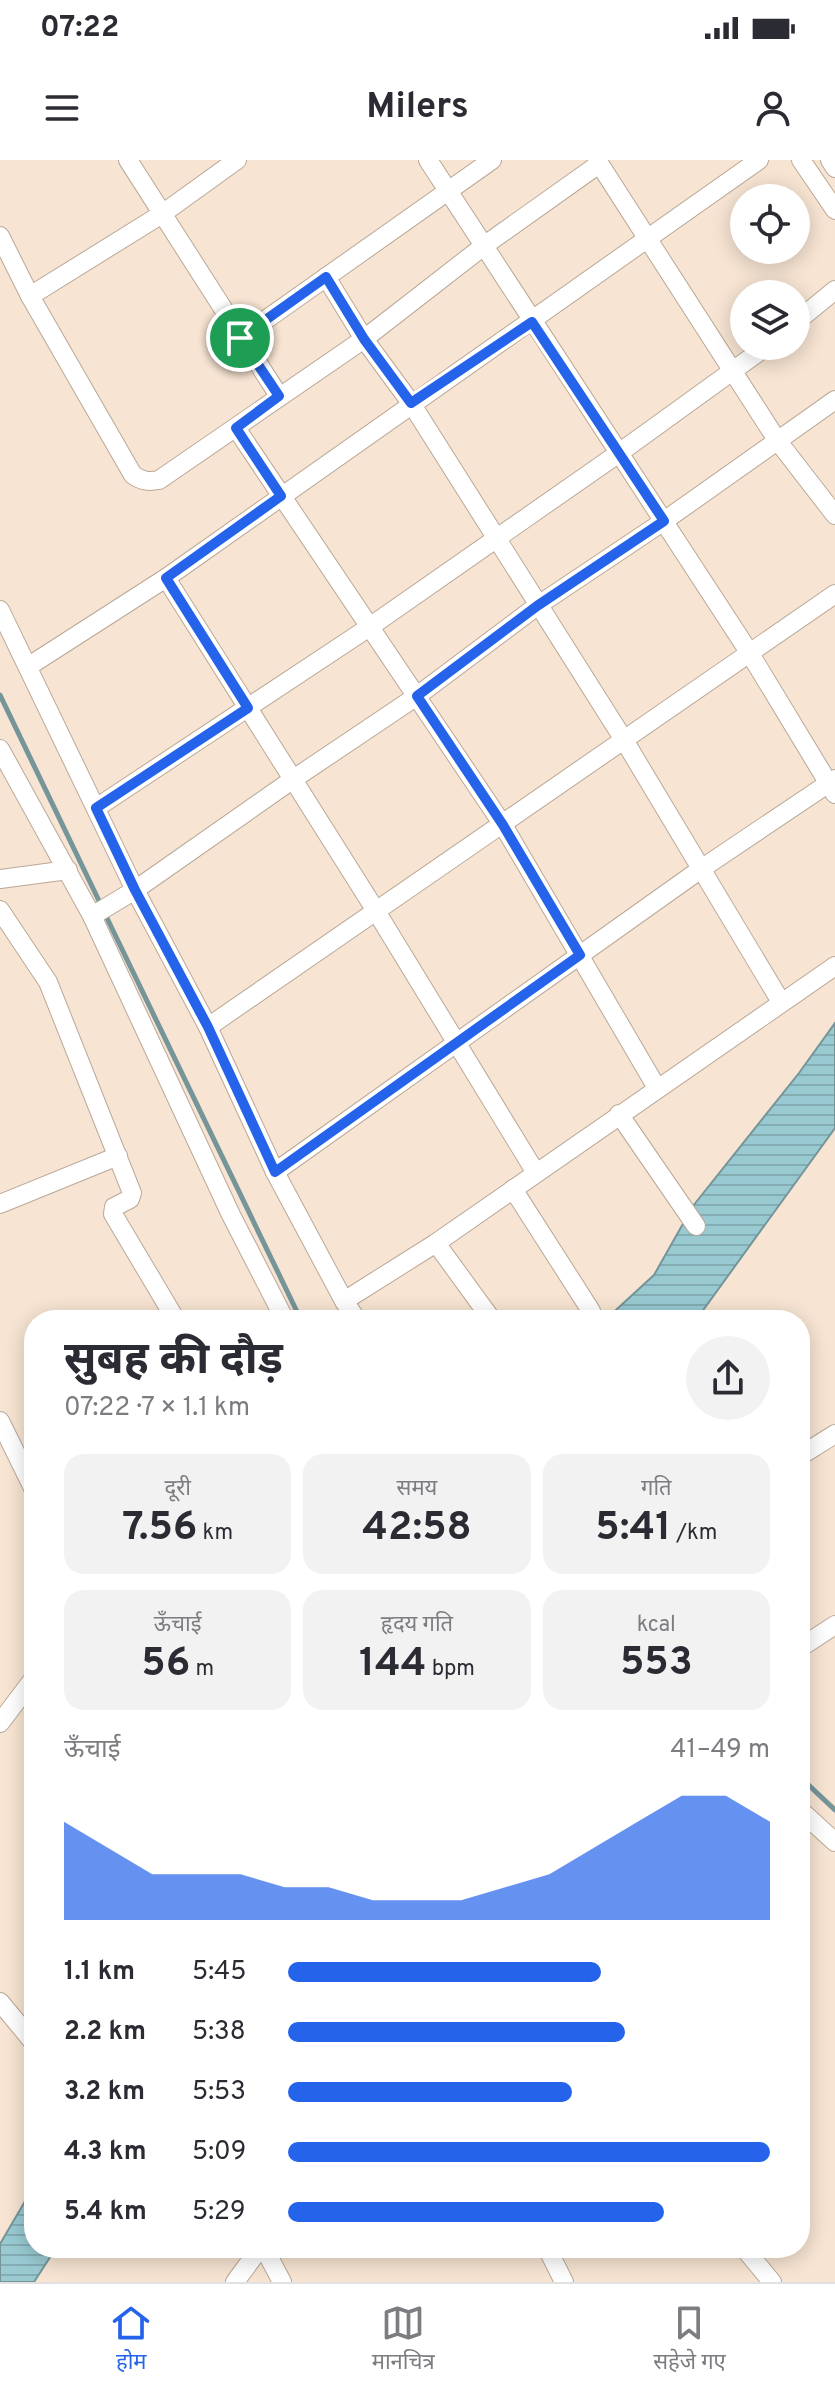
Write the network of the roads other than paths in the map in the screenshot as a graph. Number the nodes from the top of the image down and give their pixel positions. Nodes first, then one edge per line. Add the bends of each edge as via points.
1 (128, 160) edge
2 (237, 160) edge
3 (428, 160) edge
4 (492, 160) edge
5 (759, 160) edge
6 (801, 160) edge
7 (830, 160) edge
8 (598, 162) edge
9 (835, 168) edge
10 (448, 191) junction
11 (835, 210) edge
12 (162, 214) junction
13 (0, 236) edge
14 (647, 238) junction
15 (485, 245) junction
16 (326, 277) junction
17 (835, 290) edge
18 (30, 296) junction
19 (810, 311) edge
20 (532, 322) junction
21 (240, 338) junction
22 (364, 339) junction
23 (748, 360) edge
24 (732, 372) junction
25 (279, 396) junction
26 (835, 400) edge
27 (411, 403) junction
28 (236, 428) junction
29 (777, 440) junction
30 (619, 453) junction
31 (281, 496) junction
32 (835, 515) edge
33 (664, 521) junction
34 (495, 539) junction
35 (166, 578) junction
36 (835, 594) edge
37 (537, 606) junction
38 (0, 610) edge
39 (371, 626) junction
40 (749, 652) junction
41 (29, 666) junction
42 (417, 696) junction
43 (248, 708) junction
44 (624, 740) junction
45 (0, 749) edge
46 (292, 780) junction
47 (833, 785) edge
48 (96, 808) junction
49 (503, 825) junction
50 (701, 869) junction
51 (68, 870) junction
52 (0, 879) edge
53 (127, 895) junction
54 (0, 910) edge
55 (376, 911) junction
56 (96, 914) junction
57 (580, 955) junction
58 (835, 966) edge
59 (781, 1002) junction
60 (208, 1027) junction
61 (456, 1043) junction
62 (657, 1088) junction
63 (619, 1114) junction
64 (118, 1156) junction
65 (275, 1172) junction
66 (536, 1173) junction
67 (513, 1189) junction
68 (0, 1204) edge
69 (696, 1226) dead end
70 (436, 1243) junction
71 (344, 1301) junction
72 (169, 1310) edge
73 (280, 1310) edge
74 (350, 1310) edge
75 (485, 1310) edge
76 (590, 1310) edge
77 (0, 1421) edge
78 (835, 1434) edge
79 (810, 1450) edge
80 (24, 1470) edge
81 (835, 1625) edge
82 (810, 1641) edge
83 (24, 1691) edge
84 (0, 1723) edge
85 (810, 1819) edge
86 (835, 1842) edge
87 (0, 2002) edge
88 (24, 2031) edge
89 (254, 2258) edge
90 (268, 2258) edge
91 (552, 2258) edge
92 (752, 2258) edge
93 (235, 2282) edge
94 (282, 2282) edge
95 (564, 2282) edge
96 (772, 2282) edge

1 - 12 street
2 - 12 street
3 - 10 street
4 - 10 street
5 - 14 street
6 - 11 street
7 - 9 street
8 - 14 street
8 - 15 street
10 - 15 street
10 - 16 street
12 - 18 street
12 - 21 street
13 - 18 street
14 - 20 street
14 - 24 street
15 - 20 street
15 - 22 street
16 - 21 street
16 - 22 street
17 - 19 street
18 - 28 street via 140,480 159,480
20 - 27 street
20 - 30 street
21 - 25 street
22 - 25 street
22 - 27 street
23 - 24 street
24 - 29 street
24 - 30 street
25 - 28 street
26 - 29 street
27 - 31 street
27 - 34 street
28 - 31 street
29 - 32 street
29 - 33 street
30 - 33 street
30 - 34 street
31 - 35 street
31 - 39 street
33 - 37 street
33 - 40 street
34 - 37 street
34 - 39 street
35 - 41 street
35 - 43 street
36 - 40 street
37 - 42 street
37 - 44 street
38 - 41 street
39 - 42 street
39 - 43 street
40 - 44 street
40 - 47 street
41 - 48 street
42 - 46 street
42 - 49 street
43 - 46 street
43 - 48 street
44 - 49 street
44 - 50 street
45 - 51 street
46 - 53 street
46 - 55 street
47 - 50 street
48 - 53 street
49 - 55 street
49 - 57 street
50 - 57 street
50 - 59 street
51 - 52 street
51 - 56 street
53 - 56 street
53 - 60 street
54 - 64 street via 48,982
55 - 60 street
55 - 61 street
56 - 73 street via 231,1215
57 - 61 street
57 - 62 street
58 - 59 street
59 - 62 street
60 - 65 street
61 - 65 street
61 - 66 street
62 - 63 street
63 - 66 street
63 - 69 street
64 - 68 street
64 - 72 street via 132,1197 114,1207 113,1214
65 - 71 street
66 - 67 street
67 - 70 street
67 - 76 street
70 - 71 street
70 - 75 street
71 - 74 street
77 - 80 street
78 - 79 street
81 - 82 street
83 - 84 street
85 - 86 street
87 - 88 street
89 - 93 street
90 - 94 street
91 - 95 street
92 - 96 street

